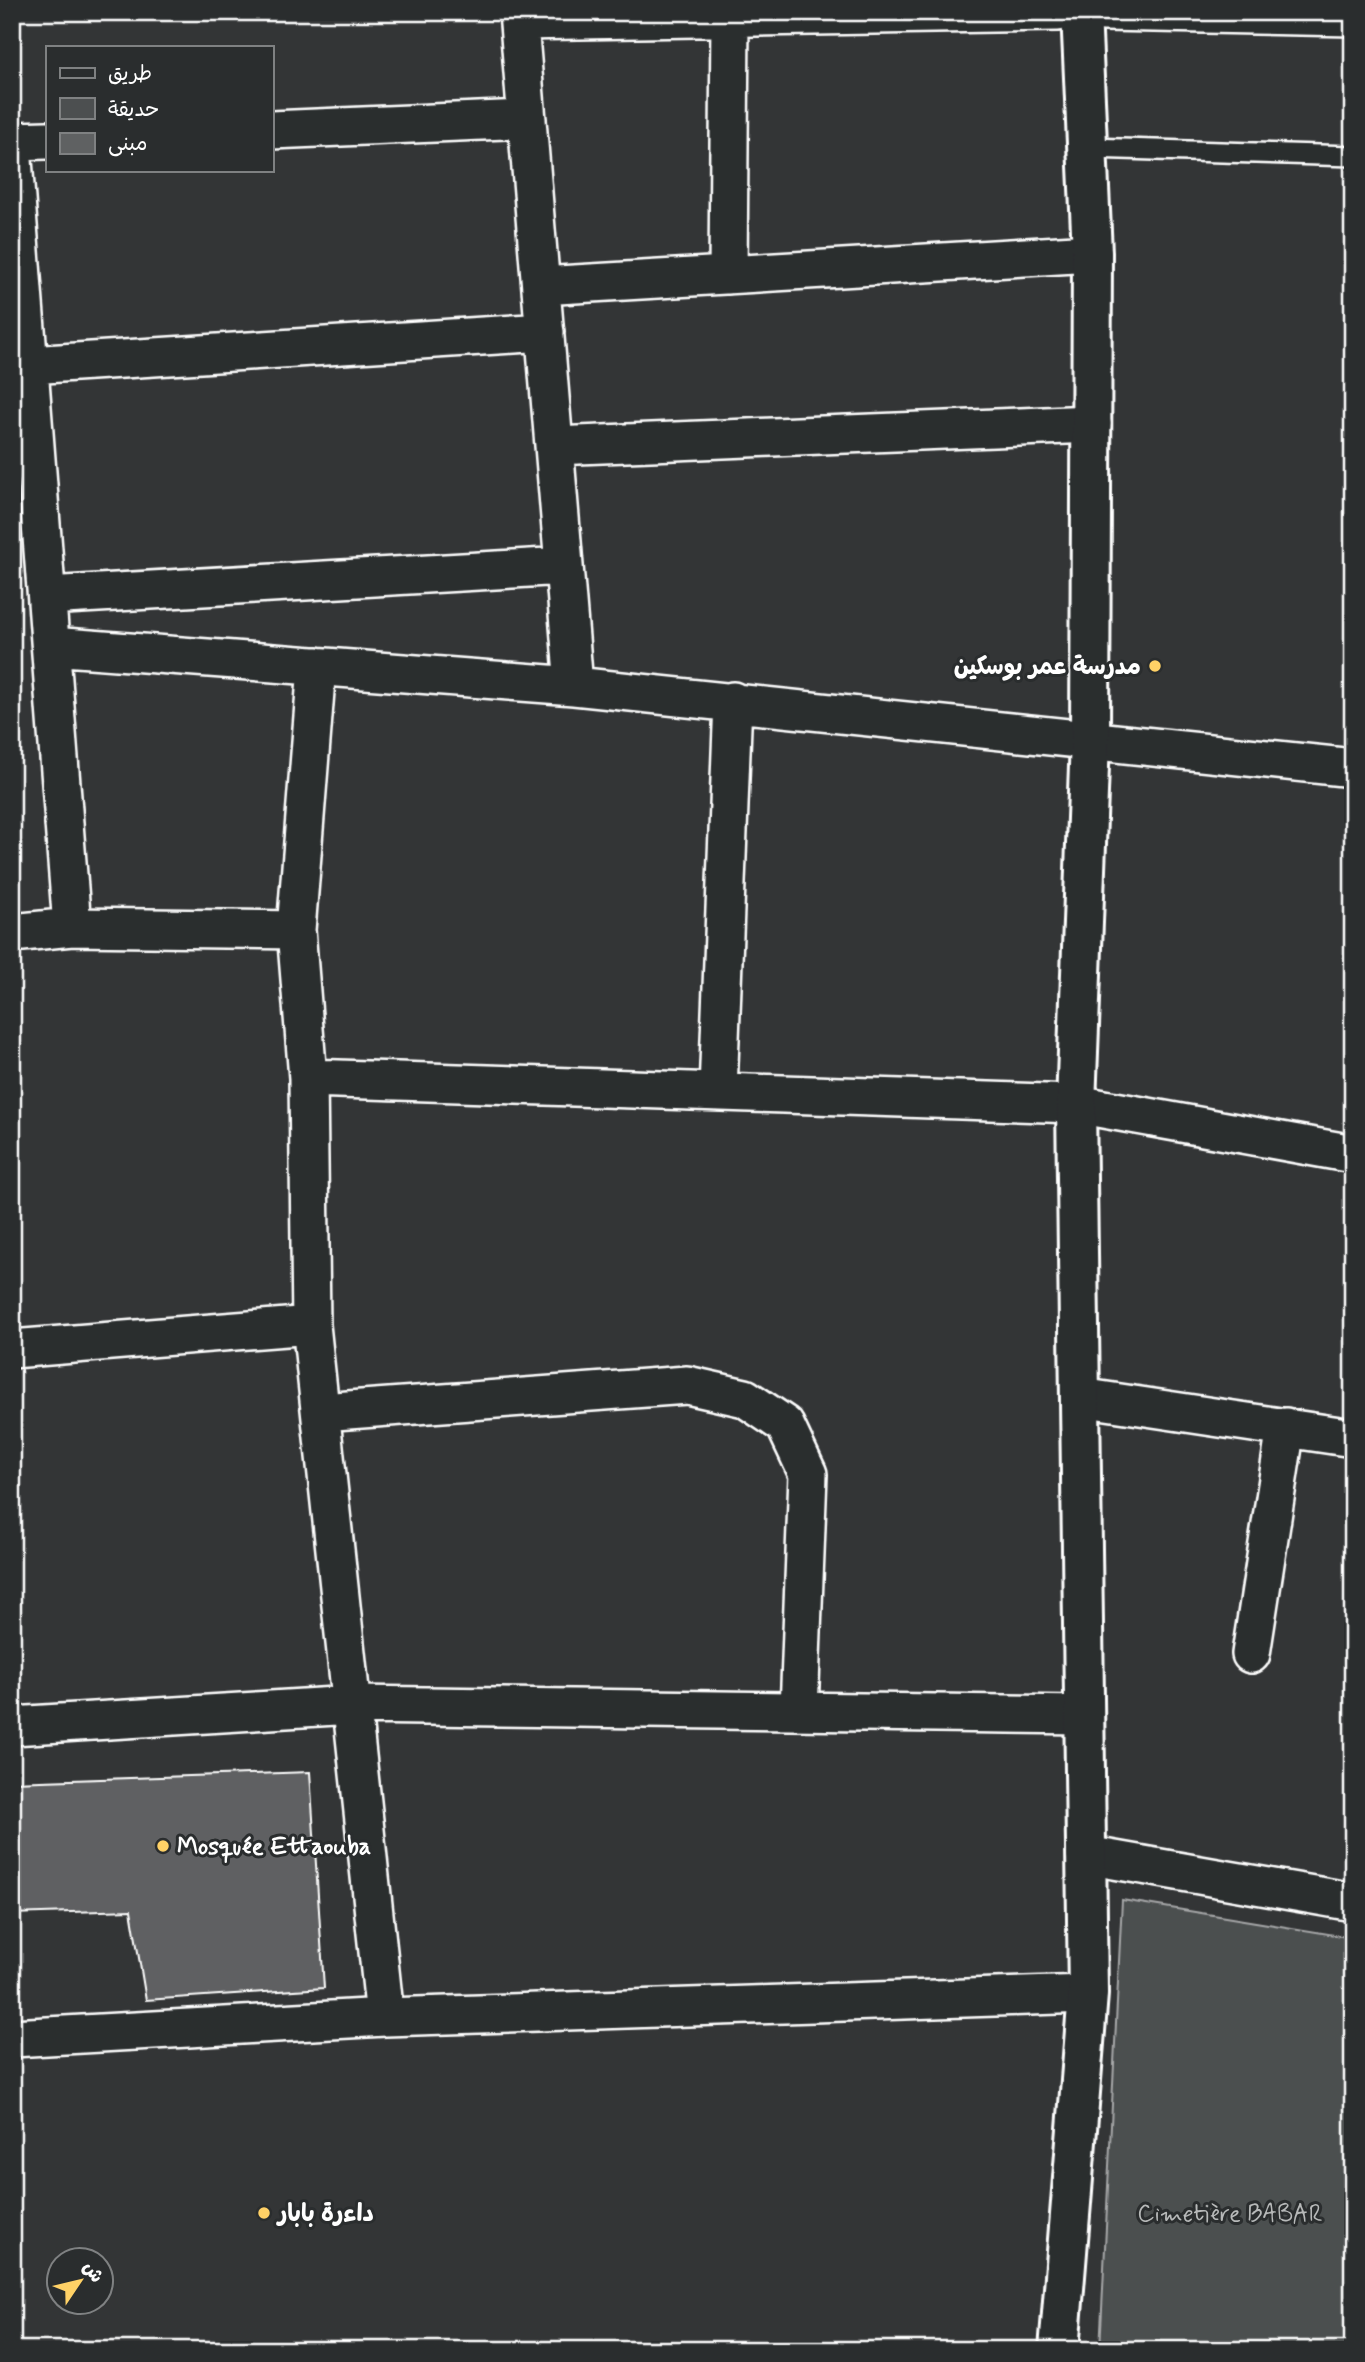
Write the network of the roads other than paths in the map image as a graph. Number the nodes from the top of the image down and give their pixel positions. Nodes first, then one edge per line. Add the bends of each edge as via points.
1 (1058, 12) edge
2 (1081, 12) edge
3 (1104, 12) edge
4 (519, 17) edge
5 (1353, 17) edge
6 (730, 18) junction
7 (527, 119) junction
8 (273, 130) edge
9 (46, 140) edge
10 (12, 141) edge
11 (12, 147) edge
12 (1088, 149) junction
13 (1353, 156) edge
14 (1092, 253) junction
15 (728, 275) junction
16 (541, 286) junction
17 (545, 332) junction
18 (29, 366) junction
19 (1092, 424) junction
20 (554, 446) junction
21 (564, 566) junction
22 (47, 596) junction
23 (51, 646) junction
24 (317, 666) junction
25 (574, 686) junction
26 (733, 701) junction
27 (1090, 740) junction
28 (1353, 768) edge
29 (72, 927) junction
30 (296, 930) junction
31 (12, 933) edge
32 (308, 1078) junction
33 (718, 1091) junction
34 (1076, 1104) junction
35 (1353, 1154) edge
36 (311, 1325) junction
37 (12, 1349) edge
38 (1080, 1397) junction
39 (321, 1412) junction
40 (1286, 1427) junction
41 (1353, 1438) edge
42 (1251, 1654) dead end
43 (352, 1705) junction
44 (799, 1711) junction
45 (1084, 1716) junction
46 (12, 1726) edge
47 (1086, 1855) junction
48 (1353, 1902) edge
49 (1088, 1994) junction
50 (385, 2017) junction
51 (12, 2038) edge
52 (1059, 2350) edge

1 - 6 street
2 - 12 street
3 - 5 street
4 - 6 street
4 - 7 street
6 - 15 street
7 - 8 street
7 - 16 street
9 - 10 street
11 - 18 street
12 - 13 lane
12 - 14 street
14 - 15 street
14 - 19 street
15 - 16 street
16 - 17 street
17 - 18 street
17 - 20 street
18 - 22 street
19 - 20 street
19 - 27 street
20 - 21 street
21 - 22 street
21 - 25 street
22 - 23 street
23 - 24 street
23 - 29 street
24 - 25 street
24 - 30 street
25 - 26 street
26 - 27 street
26 - 33 street
27 - 28 street
27 - 34 street
29 - 30 street
29 - 31 street
30 - 32 street
32 - 33 street
32 - 36 street
33 - 34 street
34 - 35 street
34 - 38 street
36 - 37 street
36 - 39 street
38 - 40 street
38 - 45 street
39 - 43 street
39 - 44 street via 687,1385 745,1398 785,1424 808,1475
40 - 41 street
40 - 42 street
43 - 44 street
43 - 46 street
43 - 50 street
44 - 45 street
45 - 47 street
47 - 48 street
47 - 49 street
49 - 50 street
49 - 52 street
50 - 51 street

